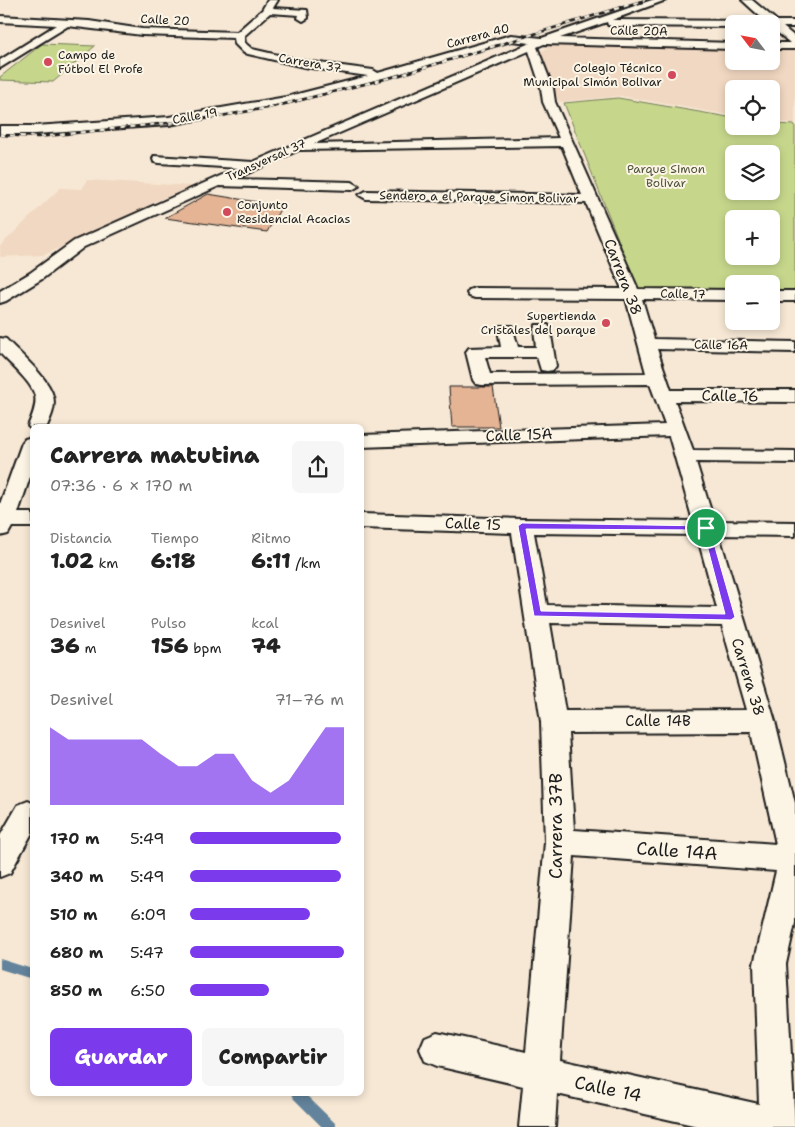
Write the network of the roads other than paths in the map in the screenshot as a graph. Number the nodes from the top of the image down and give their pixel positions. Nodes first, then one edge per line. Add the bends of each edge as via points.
1 (272, 0) edge
2 (661, 0) edge
3 (747, 0) edge
4 (267, 10) junction
5 (764, 15) edge
6 (0, 18) edge
7 (303, 18) dead end
8 (66, 23) junction
9 (593, 23) junction
10 (725, 24) edge
11 (780, 24) edge
12 (795, 24) edge
13 (780, 29) edge
14 (239, 35) junction
15 (795, 42) edge
16 (537, 44) junction
17 (725, 46) edge
18 (780, 46) edge
19 (795, 46) edge
20 (0, 65) edge
21 (387, 74) junction
22 (440, 84) junction
23 (0, 130) edge
24 (566, 142) junction
25 (294, 148) junction
26 (159, 159) dead end
27 (248, 168) junction
28 (310, 172) dead end
29 (215, 183) junction
30 (352, 186) dead end
31 (366, 195) dead end
32 (591, 199) junction
33 (475, 293) dead end
34 (632, 293) junction
35 (725, 295) edge
36 (780, 296) edge
37 (795, 296) edge
38 (0, 298) edge
39 (542, 329) dead end
40 (506, 330) dead end
41 (0, 343) edge
42 (646, 344) junction
43 (795, 347) edge
44 (510, 351) junction
45 (545, 352) junction
46 (548, 379) junction
47 (661, 386) junction
48 (795, 396) edge
49 (39, 424) edge
50 (677, 430) junction
51 (364, 441) edge
52 (30, 454) edge
53 (684, 456) junction
54 (795, 456) edge
55 (30, 520) edge
56 (364, 521) edge
57 (2, 523) edge
58 (522, 526) junction
59 (706, 528) junction
60 (795, 529) edge
61 (537, 614) junction
62 (731, 617) junction
63 (762, 721) junction
64 (554, 722) junction
65 (28, 814) dead end
66 (560, 842) junction
67 (794, 859) edge
68 (0, 863) edge
69 (437, 1049) dead end
70 (542, 1074) junction
71 (537, 1127) edge
72 (779, 1127) edge

1 - 4 street
2 - 9 street, Carrera 40
3 - 5 street
4 - 7 street via 304,12
4 - 14 street
6 - 8 street, Calle 20
8 - 14 street, Calle 20 via 142,32
8 - 20 street
9 - 10 street
9 - 16 street, Carrera 40
11 - 12 street
13 - 15 street
14 - 21 street, Carrera 37 via 240,44 248,51 304,64
16 - 17 street, Calle 20A
16 - 21 street, Carrera 40 via 511,38
16 - 22 street, Transversal 37
16 - 24 street, Carrera 38 via 549,102
18 - 19 street
21 - 22 street, Carrera 37
21 - 23 street, Calle 19 via 286,100 169,121
22 - 25 street, Transversal 37
24 - 25 street
24 - 32 street, Carrera 38
25 - 27 street, Transversal 37
26 - 27 street
27 - 28 street
27 - 29 street, Transversal 37
29 - 30 street
29 - 38 street, Transversal 37 via 79,244
31 - 32 street, Sendero a el Parque Simon Bolivar
32 - 34 street, Carrera 38
33 - 34 street, Calle 17
34 - 35 street, Calle 17
34 - 42 street, Carrera 38
36 - 37 street
39 - 45 street
40 - 44 street
41 - 49 street via 39,385 44,395
42 - 43 street, Calle 16A
42 - 47 street, Carrera 38
44 - 45 street
44 - 46 street, Calle 16 via 475,352 482,380
45 - 46 street
46 - 47 street, Calle 16
47 - 48 street, Calle 16
47 - 50 street, Carrera 38
50 - 51 street, Calle 15A
50 - 53 street, Carrera 38
52 - 57 street
53 - 54 street
53 - 59 street, Carrera 38
55 - 57 street
56 - 58 street, Calle 15
58 - 59 street, Calle 15
58 - 61 street, Carrera 37B
59 - 60 street, Calle 15
59 - 62 street, Carrera 38
61 - 62 street
61 - 64 street, Carrera 37B
62 - 63 street, Carrera 38
63 - 64 street, Calle 14B
63 - 67 street, Carrera 38
64 - 66 street, Carrera 37B
65 - 68 street
66 - 67 street, Calle 14A
66 - 70 street, Carrera 37B
67 - 72 street, Carrera 38 via 770,964
69 - 70 street, Calle 14
70 - 71 street, Carrera 37B
70 - 72 street, Calle 14

